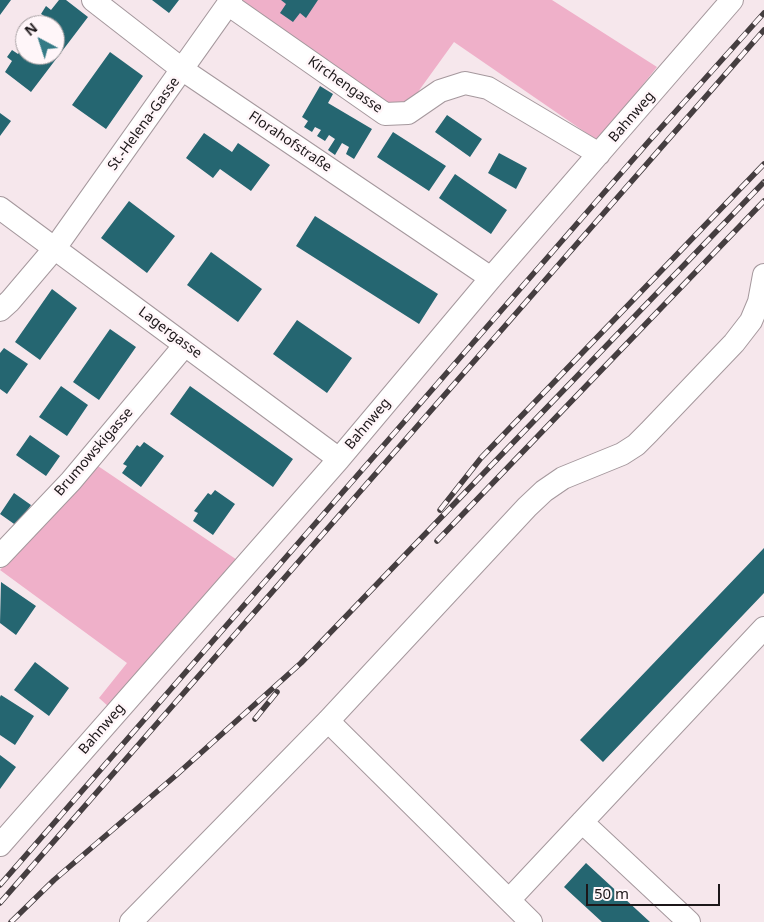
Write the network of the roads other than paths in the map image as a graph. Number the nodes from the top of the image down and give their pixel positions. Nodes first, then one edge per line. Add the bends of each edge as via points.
1 (94, 0) edge
2 (732, 0) edge
3 (230, 2) edge
4 (183, 70) junction
5 (599, 154) junction
6 (0, 208) edge
7 (55, 248) junction
8 (764, 275) edge
9 (491, 278) junction
10 (0, 310) edge
11 (185, 345) junction
12 (339, 459) junction
13 (0, 556) edge
14 (764, 628) edge
15 (328, 721) junction
16 (582, 822) junction
17 (0, 845) edge
18 (509, 900) junction
19 (131, 922) edge
20 (531, 922) edge
21 (689, 922) edge

1 - 4 street, Florahofstraße
2 - 5 street, Bahnweg
3 - 4 street, St.-Helena-Gasse
3 - 5 street, Kirchengasse via 385,114 408,113 440,91 464,83 488,88
4 - 7 street, St.-Helena-Gasse
4 - 9 street, Florahofstraße
5 - 9 street, Bahnweg
6 - 7 street, Lagergasse
7 - 10 street, St.-Helena-Gasse
7 - 11 street, Lagergasse
8 - 15 street via 759,302 734,343 648,432 622,454 563,478 544,491
9 - 12 street, Bahnweg
11 - 12 street, Lagergasse
11 - 13 street, Brumowskigasse via 71,481
12 - 17 street, Bahnweg
14 - 16 street
15 - 18 street
15 - 19 street
16 - 18 street
16 - 21 street
18 - 20 street

